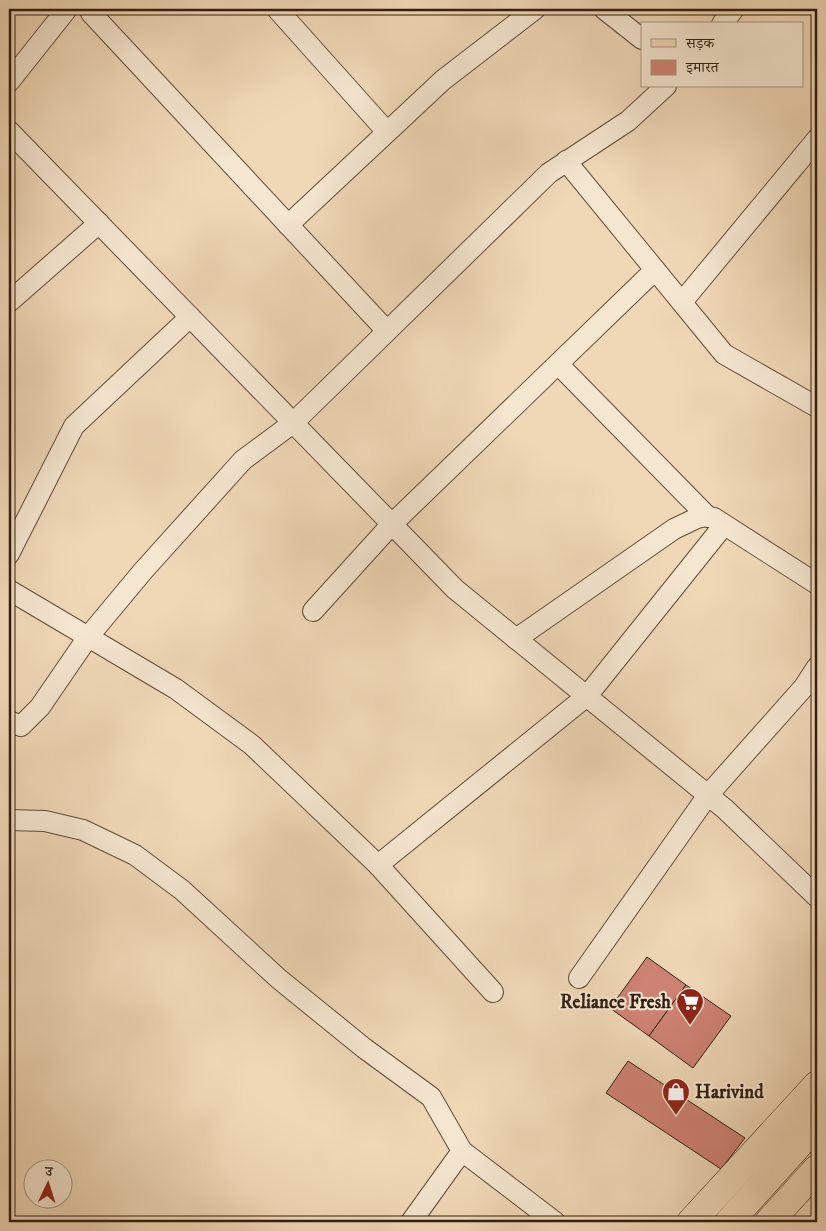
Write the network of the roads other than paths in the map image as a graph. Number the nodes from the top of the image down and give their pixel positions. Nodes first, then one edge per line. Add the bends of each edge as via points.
1 (68, 9) edge
2 (91, 9) edge
3 (277, 9) edge
4 (535, 9) edge
5 (604, 9) edge
6 (734, 9) edge
7 (724, 22) edge
8 (641, 38) edge
9 (9, 82) edge
10 (664, 88) edge
11 (9, 131) edge
12 (387, 132) junction
13 (817, 139) edge
14 (566, 161) junction
15 (99, 223) junction
16 (288, 226) junction
17 (656, 270) junction
18 (9, 302) edge
19 (682, 302) junction
20 (190, 317) junction
21 (387, 331) junction
22 (558, 364) junction
23 (817, 408) edge
24 (293, 423) junction
25 (716, 521) junction
26 (391, 525) junction
27 (9, 554) edge
28 (817, 584) edge
29 (9, 590) edge
30 (313, 611) dead end
31 (88, 637) junction
32 (516, 639) junction
33 (817, 667) edge
34 (811, 692) edge
35 (587, 696) junction
36 (9, 721) edge
37 (708, 795) junction
38 (9, 820) edge
39 (378, 865) junction
40 (817, 897) edge
41 (579, 978) dead end
42 (493, 992) dead end
43 (817, 1085) edge
44 (817, 1124) edge
45 (462, 1151) junction
46 (817, 1169) edge
47 (411, 1222) edge
48 (555, 1222) edge
49 (692, 1222) edge
50 (729, 1222) edge
51 (769, 1222) edge

1 - 9 street
2 - 16 street via 90,14
3 - 12 street
4 - 12 street via 443,80
5 - 8 street
6 - 7 street
10 - 14 street via 628,121
11 - 15 street
12 - 16 street
13 - 19 street
14 - 17 street
14 - 21 street via 549,173
15 - 18 street
15 - 20 street
16 - 21 street
17 - 19 street
17 - 22 street
19 - 23 street via 724,354
20 - 24 street
20 - 27 street via 74,426
21 - 24 street
22 - 25 street
22 - 26 street
24 - 26 street
24 - 31 street via 243,460
25 - 28 street
25 - 32 street via 696,518 674,529
25 - 35 street
26 - 30 street
26 - 32 street via 455,589
29 - 31 street
31 - 36 street via 40,707 21,726
31 - 39 street via 176,690 252,745
32 - 35 street
33 - 34 street
34 - 37 street
35 - 37 street
35 - 39 street
37 - 40 street
37 - 41 street
38 - 45 street via 45,821 82,830 135,855 182,890 279,979 431,1097
39 - 42 street
43 - 49 main road
44 - 50 main road
45 - 47 street
45 - 48 street
46 - 51 main road

